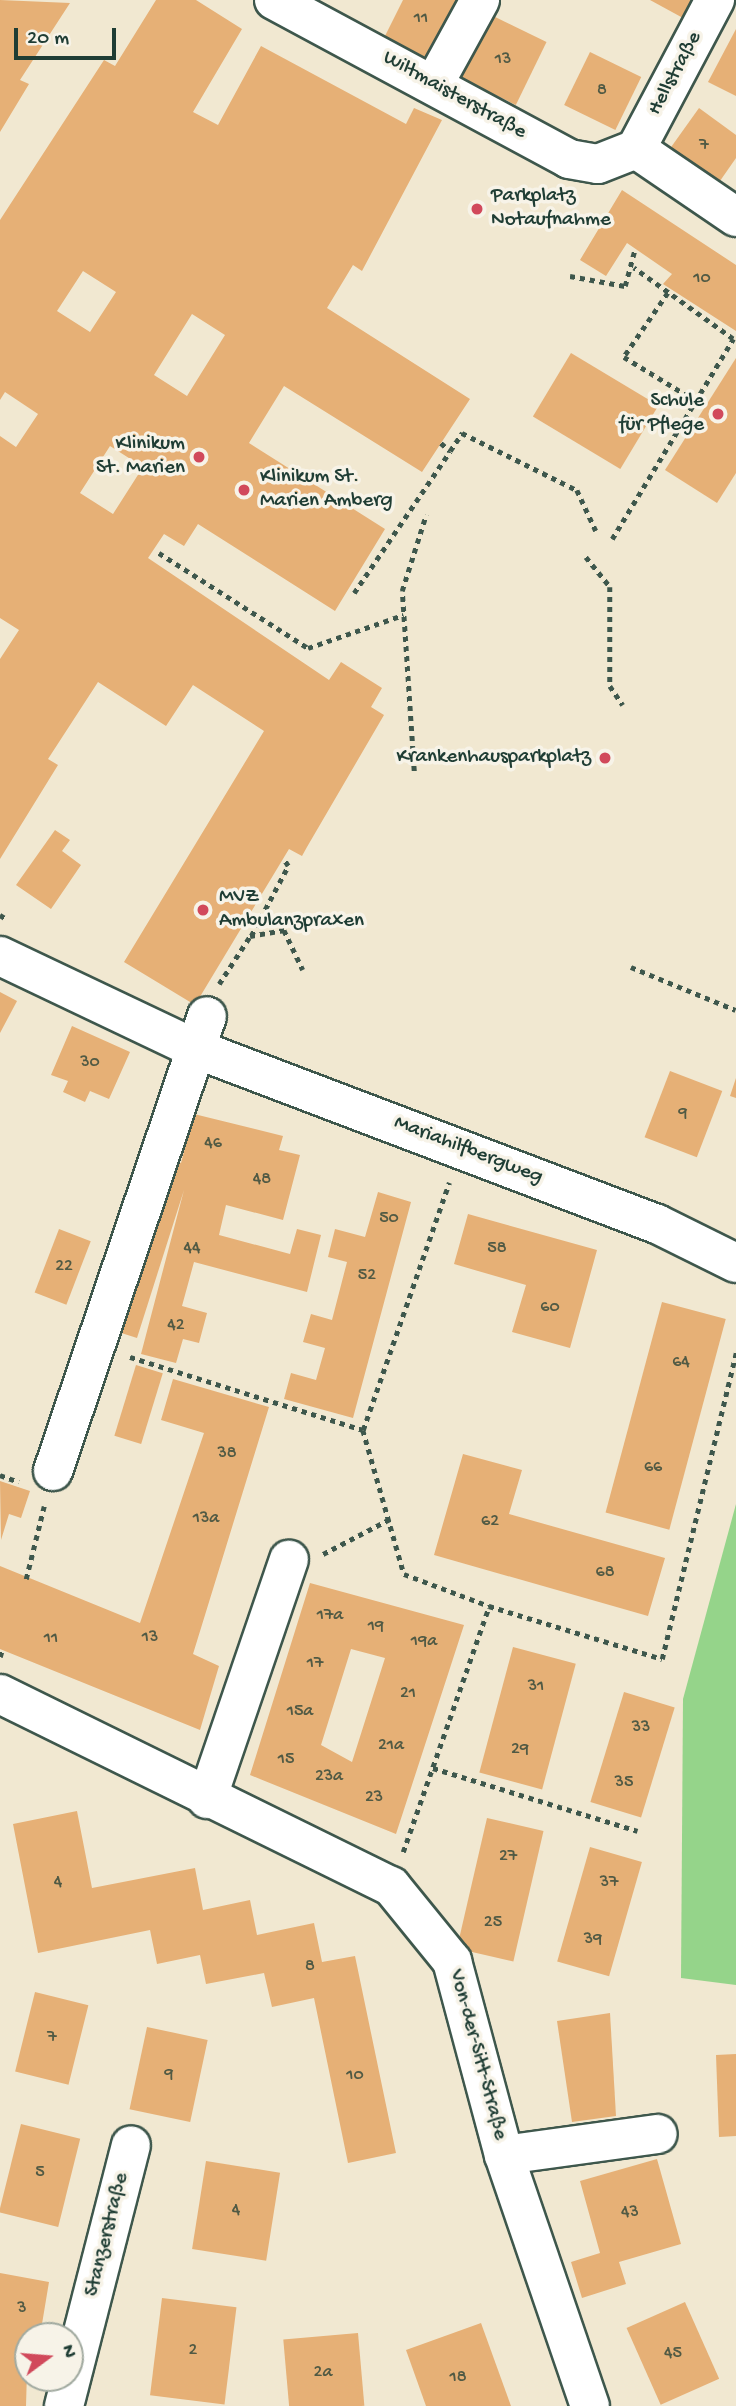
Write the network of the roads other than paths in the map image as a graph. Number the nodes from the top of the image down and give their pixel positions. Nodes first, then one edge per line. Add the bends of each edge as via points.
1 (274, 0) edge
2 (480, 0) edge
3 (715, 0) edge
4 (434, 84) junction
5 (636, 149) junction
6 (736, 218) edge
7 (0, 956) edge
8 (206, 1019) junction
9 (736, 1263) edge
10 (54, 1471) dead end
11 (289, 1560) dead end
12 (0, 1694) edge
13 (207, 1799) junction
14 (658, 2134) dead end
15 (131, 2145) dead end
16 (504, 2155) junction
17 (64, 2406) edge
18 (590, 2406) edge

1 - 4 street, Wiltmaisterstraße
2 - 4 street
3 - 5 street, Hellstraße
4 - 5 street, Wiltmaisterstraße via 569,159 598,164
5 - 6 street
7 - 8 street, Mariahilfbergweg
8 - 9 street, Mariahilfbergweg via 461,1147 657,1224
8 - 10 street
11 - 13 street
12 - 13 street, Von-der-Sitt-Straße
13 - 16 street, Von-der-Sitt-Straße via 391,1886 452,1961
14 - 16 street, Von-der-Sitt-Straße
15 - 17 street, Stanzerstraße
16 - 18 street, Von-der-Sitt-Straße

